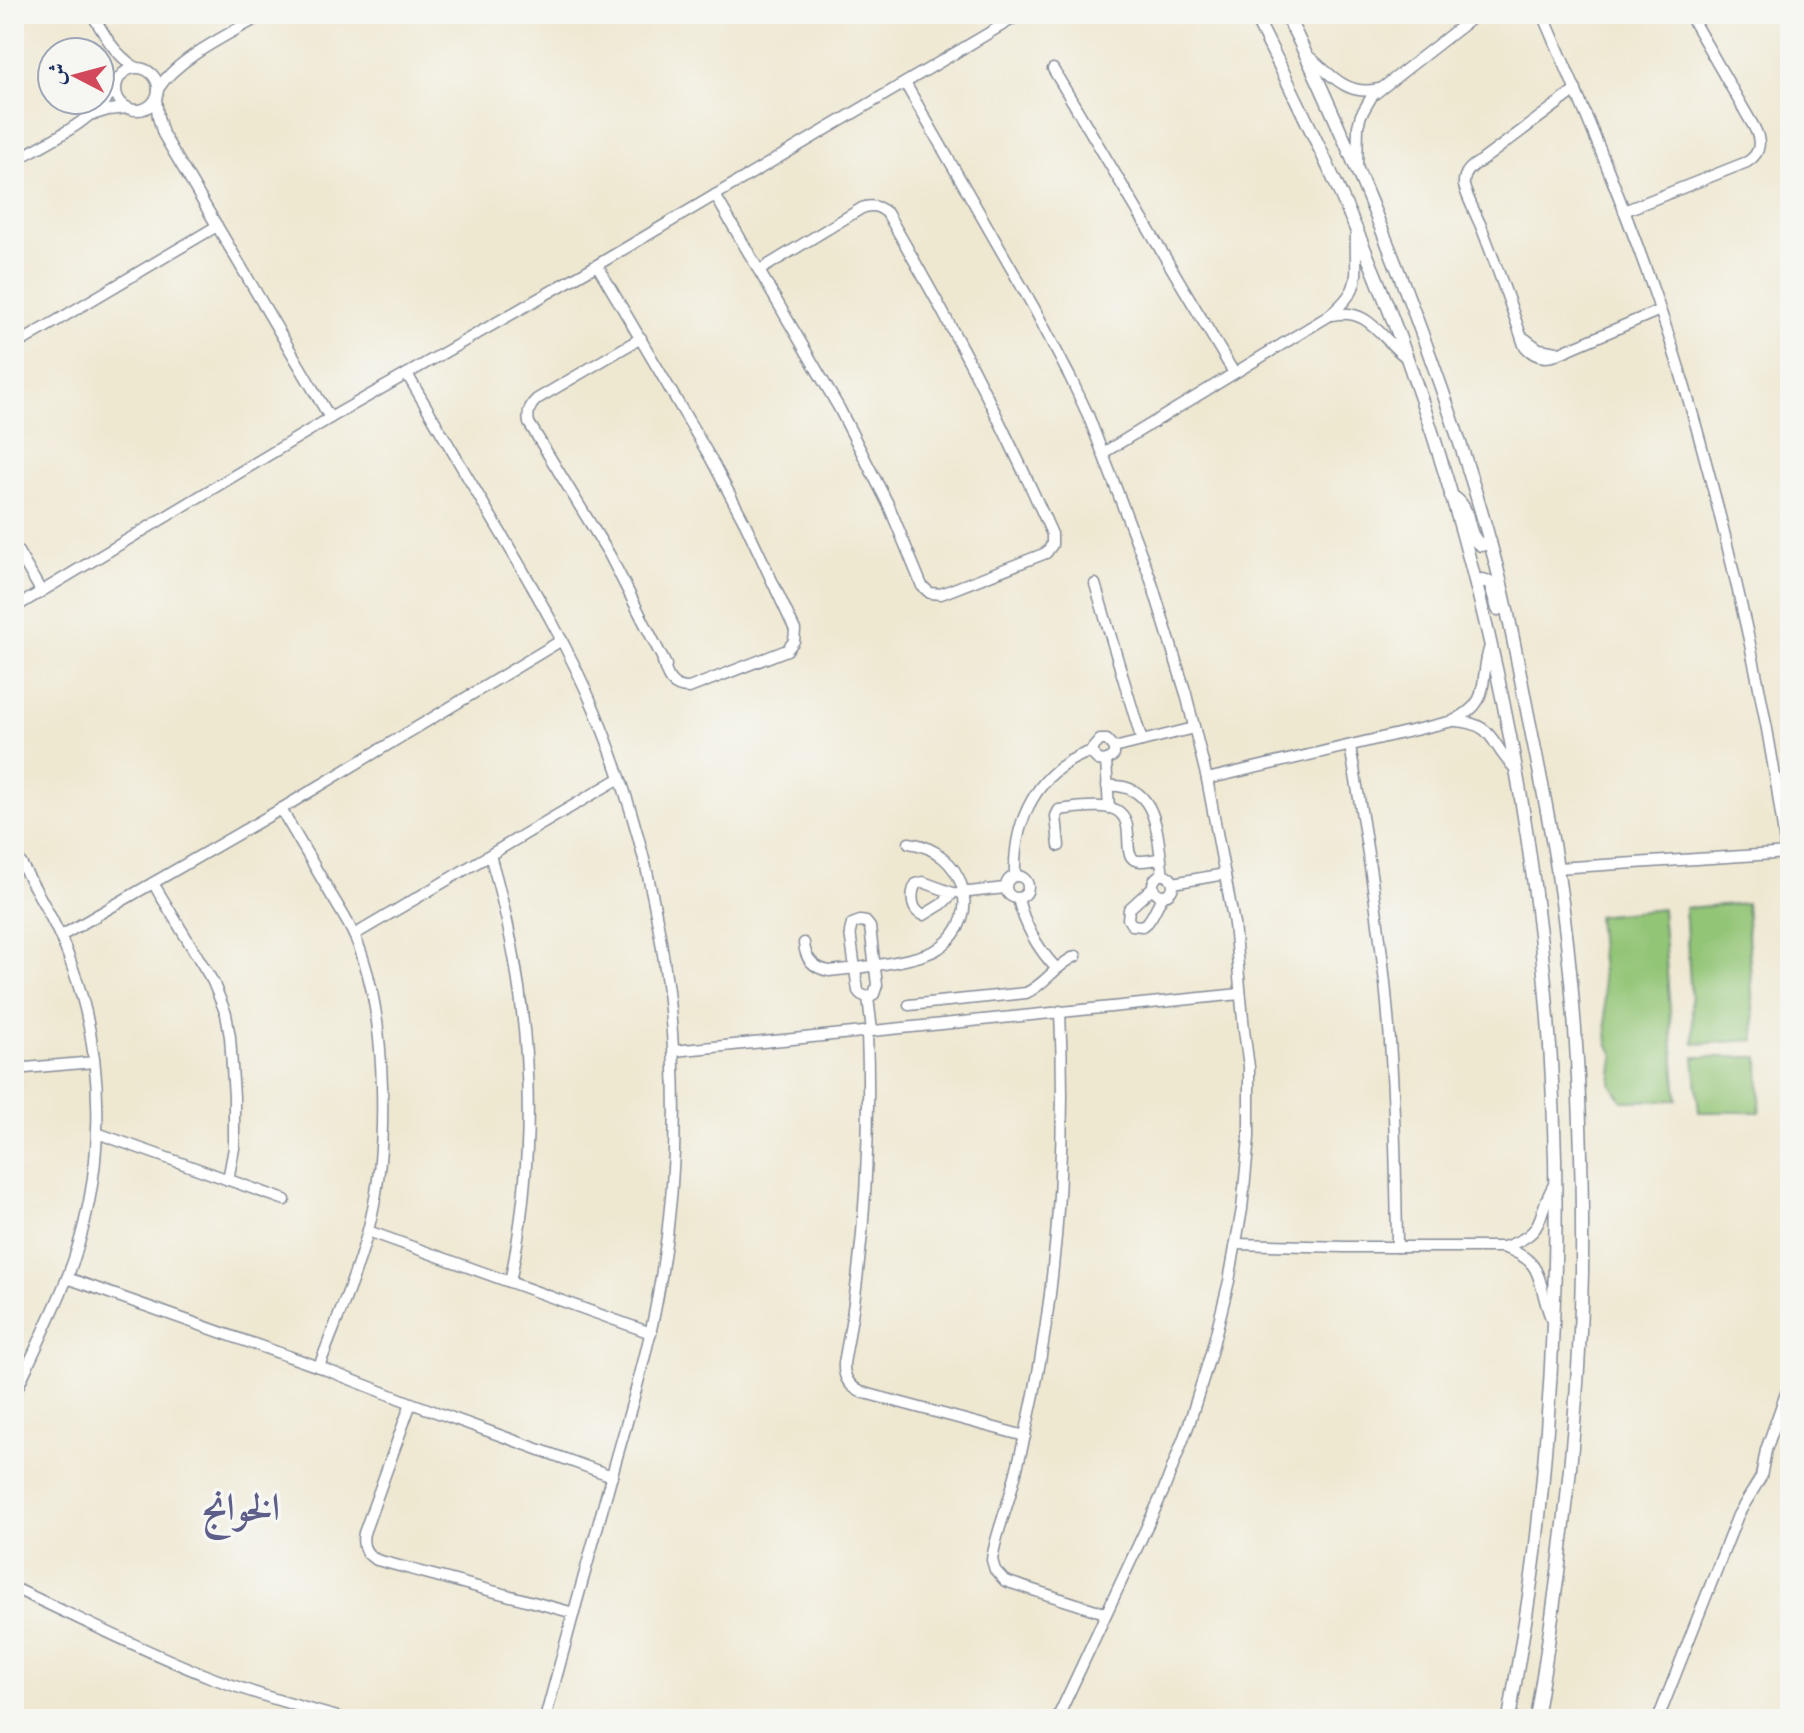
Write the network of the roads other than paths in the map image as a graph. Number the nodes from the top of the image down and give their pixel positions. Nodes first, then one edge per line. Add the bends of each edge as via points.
1 (92, 14) edge
2 (264, 14) edge
3 (1021, 14) edge
4 (1254, 14) edge
5 (1286, 14) edge
6 (1477, 14) edge
7 (1543, 14) edge
8 (1689, 14) edge
9 (105, 36) edge
10 (116, 52) edge
11 (1306, 54) junction
12 (181, 63) junction
13 (140, 68) junction
14 (1053, 69) dead end
15 (116, 83) joint
16 (905, 83) junction
17 (1380, 88) junction
18 (1576, 90) junction
19 (157, 93) junction
20 (132, 109) junction
21 (116, 110) edge
22 (90, 116) edge
23 (163, 134) junction
24 (14, 161) edge
25 (1357, 167) junction
26 (715, 195) junction
27 (1624, 211) junction
28 (217, 226) junction
29 (1356, 231) junction
30 (597, 265) junction
31 (760, 270) junction
32 (1660, 310) junction
33 (1327, 317) junction
34 (641, 338) junction
35 (14, 346) edge
36 (1407, 358) junction
37 (1234, 373) junction
38 (407, 374) junction
39 (330, 418) junction
40 (1103, 453) junction
41 (1451, 496) junction
42 (1490, 542) junction
43 (14, 545) edge
44 (1095, 584) dead end
45 (1476, 586) junction
46 (41, 591) junction
47 (14, 608) edge
48 (1511, 628) junction
49 (562, 640) junction
50 (1490, 644) junction
51 (1453, 721) junction
52 (1194, 728) junction
53 (1142, 741) junction
54 (1350, 746) junction
55 (1114, 748) junction
56 (1092, 751) junction
57 (1106, 761) junction
58 (1516, 769) junction
59 (620, 778) junction
60 (1207, 779) junction
61 (1107, 786) junction
62 (1109, 808) junction
63 (281, 809) junction
64 (909, 843) dead end
65 (1059, 846) dead end
66 (14, 851) edge
67 (1788, 853) edge
68 (490, 855) junction
69 (1160, 859) junction
70 (1557, 868) junction
71 (1225, 874) junction
72 (1163, 875) junction
73 (1015, 876) junction
74 (153, 883) junction
75 (1173, 883) junction
76 (1153, 887) junction
77 (1005, 888) junction
78 (1790, 889) edge
79 (958, 893) junction
80 (1163, 895) junction
81 (1018, 899) junction
82 (354, 935) junction
83 (61, 936) junction
84 (804, 943) dead end
85 (1076, 956) dead end
86 (874, 964) junction
87 (854, 967) junction
88 (1056, 968) junction
89 (1240, 994) junction
90 (868, 997) junction
91 (909, 1005) dead end
92 (1060, 1011) junction
93 (869, 1031) junction
94 (674, 1051) junction
95 (94, 1062) junction
96 (14, 1069) edge
97 (97, 1133) junction
98 (228, 1180) junction
99 (1555, 1183) junction
100 (285, 1200) dead end
101 (368, 1231) junction
102 (1237, 1244) junction
103 (1397, 1247) junction
104 (1502, 1247) junction
105 (67, 1278) junction
106 (510, 1282) junction
107 (1553, 1323) junction
108 (651, 1333) junction
109 (319, 1367) junction
110 (1790, 1382) edge
111 (14, 1395) edge
112 (411, 1403) junction
113 (1025, 1436) junction
114 (612, 1476) junction
115 (14, 1588) edge
116 (574, 1613) junction
117 (1105, 1613) junction
118 (345, 1719) edge
119 (545, 1719) edge
120 (1057, 1719) edge
121 (1509, 1719) edge
122 (1536, 1719) edge
123 (1658, 1719) edge

1 - 9 street
2 - 12 street
3 - 16 street
4 - 29 street
5 - 11 street
6 - 17 street
7 - 18 street
8 - 27 street via 1760,142 1752,159
10 - 13 street
11 - 17 street via 1346,87
11 - 25 street
12 - 13 street
12 - 19 street
13 - 15 street via 125,71
13 - 19 street via 154,75
14 - 37 street
15 - 20 street via 120,102
16 - 26 street
16 - 40 street via 1034,308
17 - 25 street via 1361,115
18 - 27 street
18 - 32 street via 1465,175 1464,187 1524,345 1540,357 1553,356
19 - 20 street via 145,108
19 - 23 street
20 - 21 street
20 - 23 street
22 - 24 street
23 - 28 street
25 - 42 street via 1427,346
26 - 30 street
26 - 31 street
27 - 32 street
28 - 35 street
28 - 39 street
29 - 33 street via 1355,283
29 - 36 street
30 - 34 street
30 - 38 street
31 - 31 street via 853,214 877,213 895,228 1019,459 1052,534 1046,553 941,594 922,586 845,418
32 - 67 street via 1748,633
33 - 36 street via 1362,316
33 - 37 street
34 - 34 street via 730,494 787,614 788,639 780,649 705,682 680,681 663,662 620,574 529,423 533,402
36 - 41 street
37 - 40 street
38 - 39 street
38 - 49 street
39 - 46 street
40 - 52 street via 1150,577
41 - 42 street via 1464,506 1475,542
41 - 45 street
42 - 48 street
43 - 46 street
44 - 53 street
45 - 48 street via 1482,580 1490,582 1502,618
45 - 50 street
46 - 47 street
48 - 70 street
49 - 59 street
49 - 63 street
50 - 51 street via 1479,700
50 - 58 street
51 - 54 street
51 - 58 street via 1487,732
52 - 53 street
52 - 60 street
53 - 55 street
54 - 60 street
54 - 103 street via 1385,984
55 - 56 street via 1103,739
55 - 57 street
56 - 57 street
56 - 73 street via 1056,770 1034,796 1020,828
57 - 61 street
58 - 99 street via 1545,979
59 - 68 street
59 - 94 street via 658,920
60 - 71 street
61 - 62 street
61 - 69 street via 1127,788 1148,804
62 - 65 street via 1059,810
62 - 69 street via 1126,822 1132,858
63 - 74 street
63 - 82 street
64 - 79 street via 926,846 948,861 958,875
66 - 83 street
67 - 70 street
67 - 78 street
68 - 82 street
68 - 106 street via 514,952 527,1062 525,1184
69 - 72 street
70 - 122 street via 1578,1079 1582,1276 1567,1516
71 - 75 street
71 - 89 street
72 - 75 street
72 - 76 street via 1156,877
73 - 77 street
73 - 81 street via 1028,886
74 - 83 street
74 - 98 street via 213,982 226,1014 235,1114
75 - 80 street
76 - 80 street
76 - 80 street via 1129,909 1132,925 1148,922
77 - 79 street
77 - 81 street
79 - 86 street via 964,909 959,926 942,946 927,955
81 - 88 street via 1035,941
82 - 101 street via 372,992 381,1079 380,1151
83 - 95 street via 82,998
84 - 87 street via 808,958 819,968
85 - 88 street
86 - 87 street
86 - 87 street via 870,927 857,921 850,929
86 - 90 street via 877,988
87 - 90 street via 858,991
88 - 91 street via 1037,987 1020,994
89 - 92 street
89 - 102 street via 1250,1103
90 - 93 street
92 - 93 street
92 - 113 street via 1058,1226
93 - 94 street
93 - 113 street via 866,1199 845,1375 861,1392
94 - 108 street via 671,1197
95 - 96 street
95 - 97 street
97 - 98 street
97 - 105 street via 85,1218
98 - 100 street
99 - 104 street via 1536,1228 1523,1240
99 - 107 street
101 - 106 street
101 - 109 street
102 - 103 street
102 - 117 street via 1189,1424
103 - 104 street
104 - 107 street via 1533,1265
105 - 109 street
105 - 111 street
106 - 108 street
107 - 121 street via 1537,1540
108 - 114 street
109 - 112 street
110 - 123 street via 1761,1477 1738,1515
112 - 114 street
112 - 116 street via 363,1539 365,1550 372,1558
113 - 117 street via 993,1554 995,1570 1005,1581
114 - 116 street
115 - 118 street via 212,1678
116 - 119 street
117 - 120 street

